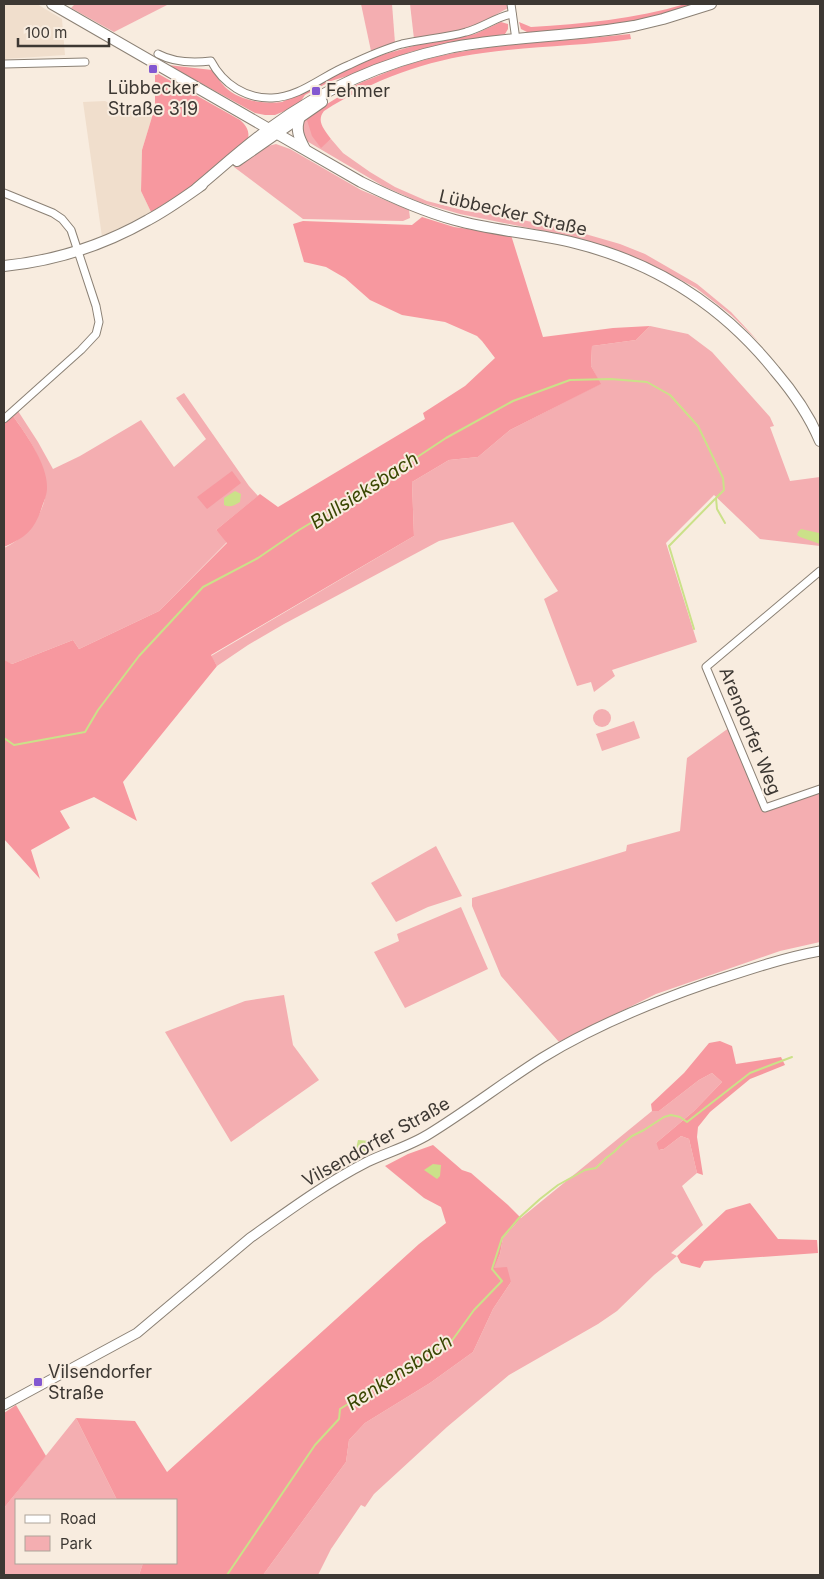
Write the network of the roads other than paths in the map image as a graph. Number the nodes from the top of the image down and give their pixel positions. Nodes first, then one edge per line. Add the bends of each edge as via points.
1 (52, 4) edge
2 (511, 4) edge
3 (711, 4) edge
4 (512, 14) junction
5 (516, 40) junction
6 (158, 54) dead end
7 (84, 62) dead end
8 (4, 64) edge
9 (353, 80) junction
10 (247, 117) junction
11 (300, 117) junction
12 (273, 131) junction
13 (249, 144) junction
14 (306, 150) junction
15 (197, 188) junction
16 (5, 193) edge
17 (78, 250) junction
18 (4, 266) edge
19 (4, 419) edge
20 (820, 441) edge
21 (820, 571) edge
22 (820, 789) edge
23 (820, 951) edge
24 (4, 1405) edge

1 - 10 main road, Lübbecker Straße
2 - 4 street
3 - 5 main road via 634,26
4 - 5 street
4 - 6 street via 465,32 382,51 294,94 281,97 260,98 240,91 223,80 211,61 167,59
5 - 9 main road via 425,54
7 - 8 street
9 - 11 main road
9 - 12 main road via 320,96
10 - 12 main road, Lübbecker Straße
10 - 13 main road via 252,134
11 - 12 main road
11 - 14 main road via 298,134
12 - 13 main road
12 - 14 main road, Lübbecker Straße
12 - 15 main road
13 - 15 main road
14 - 20 main road, Lübbecker Straße via 361,182 417,208 457,220 574,242 620,256 660,274 725,318 756,346 793,392
15 - 17 main road via 149,220
16 - 17 street via 62,219 72,230
17 - 18 main road
17 - 19 street via 98,314 96,334
21 - 22 street, Arendorfer Weg via 706,668 766,808
23 - 24 street, Vilsendorfer Straße via 776,961 661,999 568,1043 428,1135 368,1162 316,1193 250,1238 137,1333

